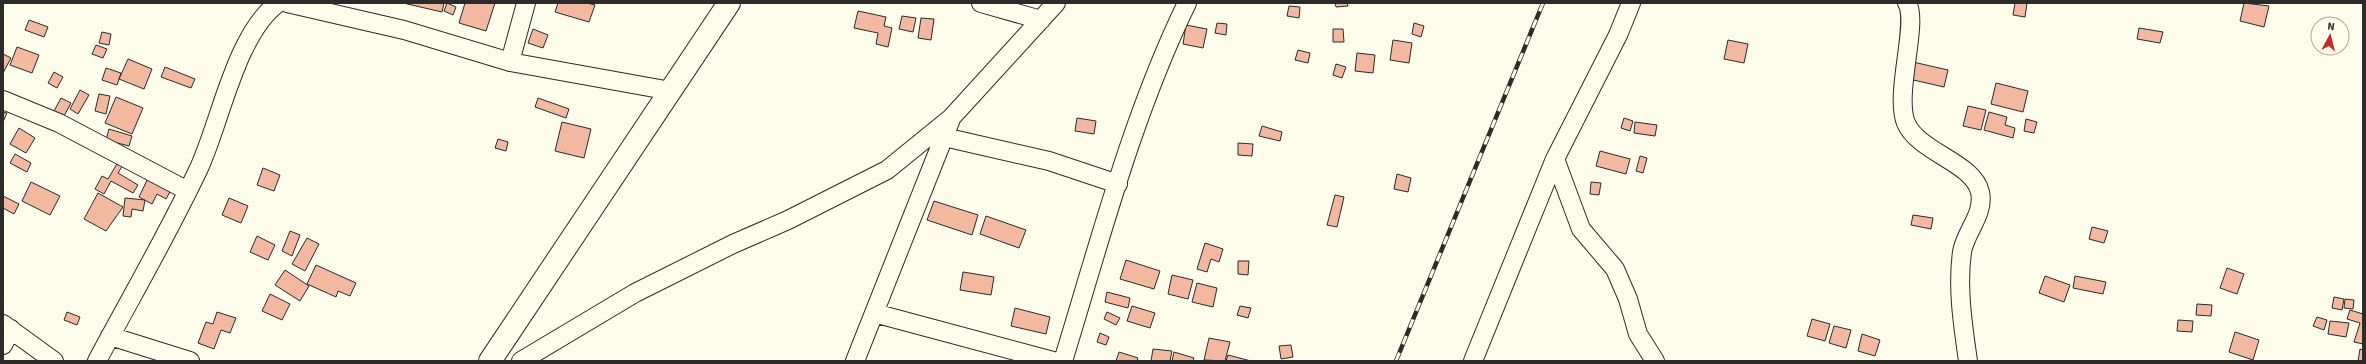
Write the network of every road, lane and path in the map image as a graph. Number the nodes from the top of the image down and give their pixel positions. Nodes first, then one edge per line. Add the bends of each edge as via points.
1 (278, 3) edge
2 (287, 3) edge
3 (526, 3) edge
4 (729, 3) edge
5 (981, 3) edge
6 (1056, 3) edge
7 (1187, 3) edge
8 (1631, 3) edge
9 (1907, 3) edge
10 (1041, 20) junction
11 (510, 62) junction
12 (671, 91) junction
13 (3, 100) edge
14 (951, 118) junction
15 (944, 137) junction
16 (1555, 159) junction
17 (1118, 184) junction
18 (188, 191) junction
19 (874, 313) junction
20 (6, 333) edge
21 (110, 336) junction
22 (54, 361) edge
23 (97, 361) edge
24 (190, 361) edge
25 (490, 361) edge
26 (521, 361) edge
27 (855, 361) edge
28 (1053, 361) edge
29 (1063, 361) edge
30 (1473, 361) edge
31 (1655, 361) edge
32 (1968, 361) edge

1 - 18 street via 266,12 247,43 200,167
2 - 11 street via 404,30
3 - 11 street
4 - 12 main road
5 - 10 street
6 - 10 street
7 - 17 street via 1165,49
8 - 16 street via 1618,35
9 - 32 street via 1910,23 1903,105 1906,123 1918,139 1974,179 1980,192 1980,207 1962,251 1961,315
10 - 14 street
11 - 12 street
12 - 25 main road
13 - 18 street via 59,123
14 - 15 street
14 - 26 street via 887,170 635,293
15 - 17 street via 1049,161
15 - 19 street
16 - 30 street
16 - 31 street via 1581,229 1615,269 1628,299 1638,334
17 - 29 street
18 - 21 street
19 - 27 street
19 - 28 street
20 - 22 street
21 - 23 street
21 - 24 street

